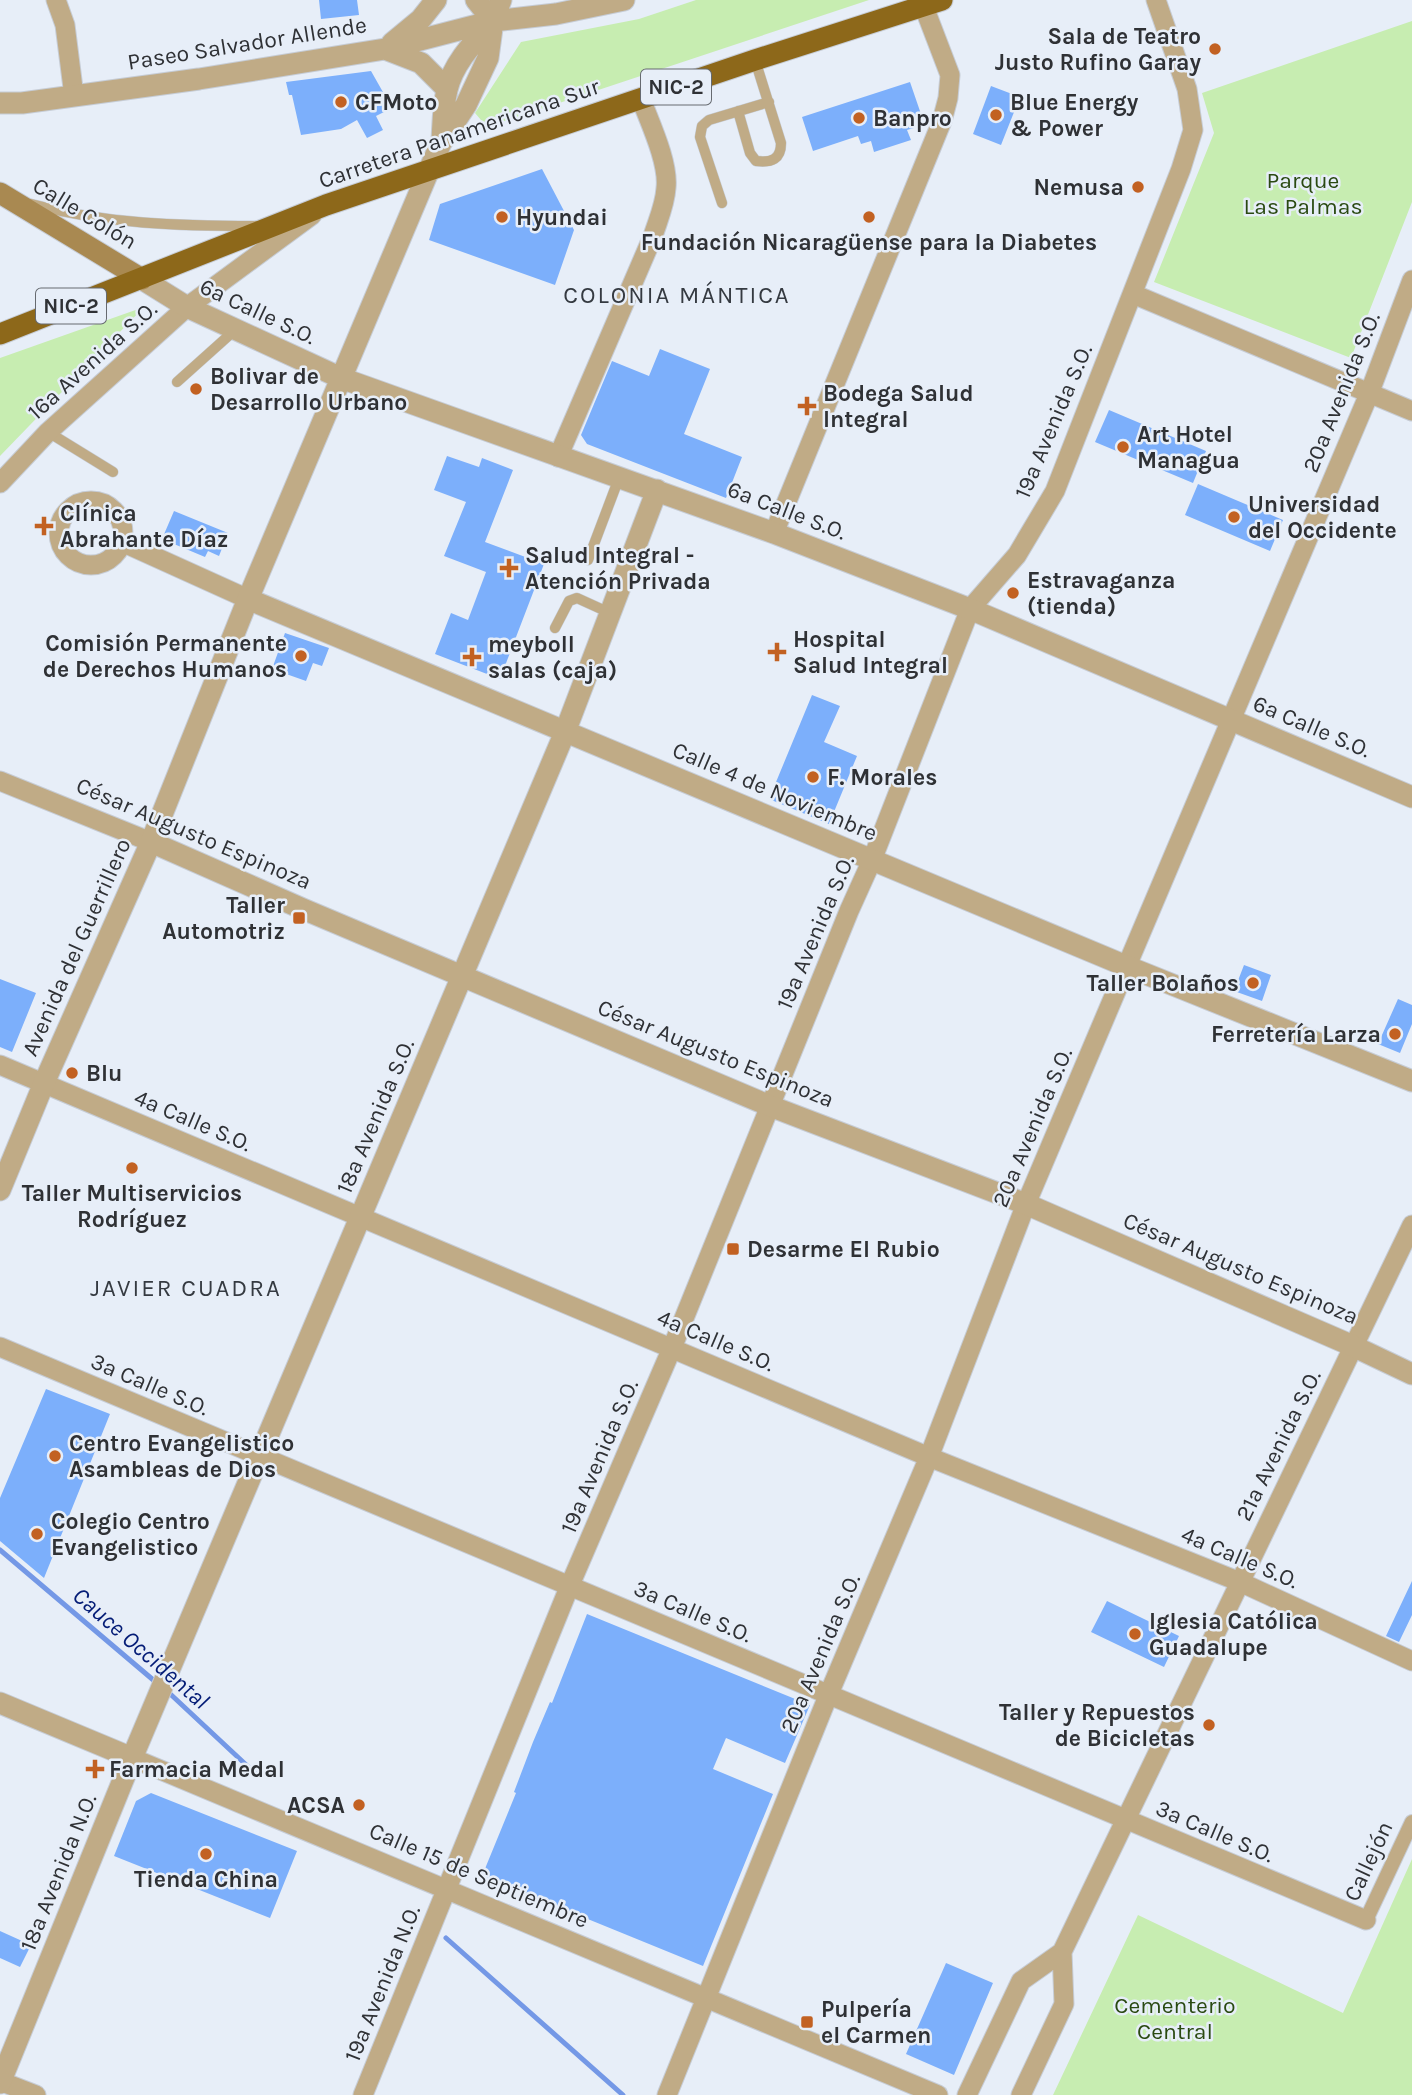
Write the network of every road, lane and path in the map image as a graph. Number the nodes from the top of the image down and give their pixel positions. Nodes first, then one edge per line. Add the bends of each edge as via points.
1 (56, 0) edge
2 (436, 0) edge
3 (475, 0) edge
4 (501, 0) edge
5 (624, 0) edge
6 (1156, 0) edge
7 (933, 3) edge
8 (493, 21) junction
9 (385, 49) junction
10 (755, 60) junction
11 (447, 89) junction
12 (74, 96) junction
13 (641, 99) junction
14 (769, 102) junction
15 (0, 103) edge
16 (738, 111) junction
17 (442, 143) junction
18 (429, 170) junction
19 (4, 195) edge
20 (722, 204) dead end
21 (326, 205) junction
22 (274, 226) junction
23 (142, 279) junction
24 (1412, 279) edge
25 (1133, 294) junction
26 (187, 307) junction
27 (236, 330) junction
28 (0, 334) edge
29 (341, 378) junction
30 (177, 382) dead end
31 (1369, 394) junction
32 (1412, 411) edge
33 (48, 432) junction
34 (558, 457) junction
35 (113, 472) dead end
36 (619, 477) junction
37 (0, 483) edge
38 (657, 490) junction
39 (774, 533) junction
40 (122, 542) dead end
41 (588, 560) dead end
42 (248, 599) junction
43 (970, 609) junction
44 (610, 613) junction
45 (555, 628) dead end
46 (1231, 720) junction
47 (565, 732) junction
48 (0, 781) edge
49 (1412, 797) edge
50 (151, 842) junction
51 (872, 860) junction
52 (1126, 966) junction
53 (463, 976) junction
54 (0, 1065) edge
55 (1412, 1081) edge
56 (44, 1083) junction
57 (770, 1106) junction
58 (0, 1190) edge
59 (1026, 1204) junction
60 (361, 1217) junction
61 (1412, 1225) edge
62 (1353, 1346) junction
63 (0, 1347) edge
64 (672, 1348) junction
65 (1412, 1374) edge
66 (261, 1456) junction
67 (929, 1457) junction
68 (1240, 1582) junction
69 (570, 1585) junction
70 (1412, 1661) edge
71 (828, 1696) junction
72 (0, 1703) edge
73 (132, 1758) junction
74 (1123, 1820) junction
75 (1412, 1822) edge
76 (447, 1890) junction
77 (1366, 1920) joint
78 (1062, 1952) junction
79 (706, 1998) junction
80 (0, 2082) edge
81 (36, 2095) edge
82 (363, 2095) edge
83 (667, 2095) edge
84 (938, 2095) edge
85 (967, 2095) edge
86 (1021, 2095) edge

1 - 12 street via 65,25
2 - 9 street via 422,19
3 - 8 street
4 - 8 street, Avenida del Guerrillero
5 - 8 street, Paseo Salvador Allende
6 - 25 street, 19a Avenida S.O. via 1187,89 1192,130
7 - 10 highway, Carretera Panamericana Sur / NIC-2
7 - 39 street via 950,75 942,121
8 - 9 street, Paseo Salvador Allende
8 - 11 street, Avenida del Guerrillero via 467,50
8 - 17 street, Avenida del Guerrillero via 488,58
9 - 11 street via 421,63
9 - 12 street, Paseo Salvador Allende
10 - 13 highway, Carretera Panamericana Sur / NIC-2
10 - 14 lane
11 - 17 street, Avenida del Guerrillero
12 - 15 street, Paseo Salvador Allende
13 - 18 highway, Carretera Panamericana Sur / NIC-2
13 - 34 street via 664,166 663,208
14 - 16 lane
14 - 16 lane via 781,142 776,159 756,161
16 - 20 lane via 709,120 700,136
17 - 18 street, Avenida del Guerrillero
18 - 21 highway, Carretera Panamericana Sur / NIC-2
18 - 29 street, Avenida del Guerrillero
19 - 22 lane via 128,222
19 - 23 main road, Calle Colón
21 - 22 highway, Carretera Panamericana Sur / NIC-2
21 - 26 street, 16a Avenida S.O.
22 - 23 highway, Carretera Panamericana Sur / NIC-2
23 - 26 street, 6a Calle S.O.
23 - 28 highway, Carretera Panamericana Sur / NIC-2
24 - 31 street, 20a Avenida S.O.
25 - 31 street
25 - 43 street, 19a Avenida S.O. via 1055,491 1017,555
26 - 27 street, 6a Calle S.O.
26 - 33 street, 16a Avenida S.O.
27 - 29 street, 6a Calle S.O.
27 - 30 lane
29 - 34 street, 6a Calle S.O.
29 - 42 street, Avenida del Guerrillero
31 - 32 street
31 - 46 street, 20a Avenida S.O.
33 - 35 lane
33 - 37 street, 16a Avenida S.O.
34 - 36 street, 6a Calle S.O.
36 - 38 street, 6a Calle S.O.
36 - 41 lane
38 - 39 street, 6a Calle S.O.
38 - 44 street, 18a Avenida S.O.
39 - 43 street, 6a Calle S.O.
40 - 42 street, Calle 4 de Noviembre
42 - 47 street, Calle 4 de Noviembre
42 - 50 street, Avenida del Guerrillero
43 - 46 street, 6a Calle S.O.
43 - 51 street, 19a Avenida S.O.
44 - 45 lane via 577,598 569,601
44 - 47 street, 18a Avenida S.O.
46 - 49 street, 6a Calle S.O.
46 - 52 street, 20a Avenida S.O.
47 - 51 street, Calle 4 de Noviembre
47 - 53 street, 18a Avenida S.O.
48 - 50 street, César Augusto Espinoza
50 - 53 street, César Augusto Espinoza
50 - 56 street, Avenida del Guerrillero
51 - 52 street, Calle 4 de Noviembre
51 - 57 street, 19a Avenida S.O.
52 - 55 street, Calle 4 de Noviembre
52 - 59 street, 20a Avenida S.O.
53 - 57 street, César Augusto Espinoza
53 - 60 street, 18a Avenida S.O.
54 - 56 street, 4a Calle S.O.
56 - 58 street, Avenida del Guerrillero
56 - 60 street, 4a Calle S.O.
57 - 59 street, César Augusto Espinoza
57 - 64 street, 19a Avenida S.O.
59 - 62 street, César Augusto Espinoza
59 - 67 street, 20a Avenida S.O.
60 - 64 street, 4a Calle S.O.
60 - 66 street, 18a Avenida S.O.
61 - 62 street, 21a Avenida S.O.
62 - 65 street, César Augusto Espinoza
62 - 68 street, 21a Avenida S.O.
63 - 66 street, 3a Calle S.O.
64 - 67 street, 4a Calle S.O.
64 - 69 street, 19a Avenida S.O.
66 - 69 street, 3a Calle S.O.
66 - 73 street, 18a Avenida S.O.
67 - 68 street, 4a Calle S.O.
67 - 71 street, 20a Avenida S.O.
68 - 70 street, 4a Calle S.O.
68 - 74 street, 21a Avenida S.O.
69 - 71 street, 3a Calle S.O.
69 - 76 street, 19a Avenida S.O.
71 - 74 street, 3a Calle S.O.
71 - 79 street, 20a Avenida S.O.
72 - 73 street, Calle 15 de Septiembre
73 - 76 street, Calle 15 de Septiembre
73 - 80 street, 18a Avenida N.O.
74 - 77 street, 3a Calle S.O.
74 - 78 street, 21a Avenida S.O.
75 - 77 street, Callejón
76 - 79 street, Calle 15 de Septiembre
76 - 82 street, 19a Avenida N.O.
78 - 85 street, 21a Avenida S.O. via 1021,1981
78 - 86 street, 21a Avenida S.O. via 1064,2004
79 - 83 street, 20a Avenida S.O.
79 - 84 street, Calle 15 de Septiembre
80 - 81 street

